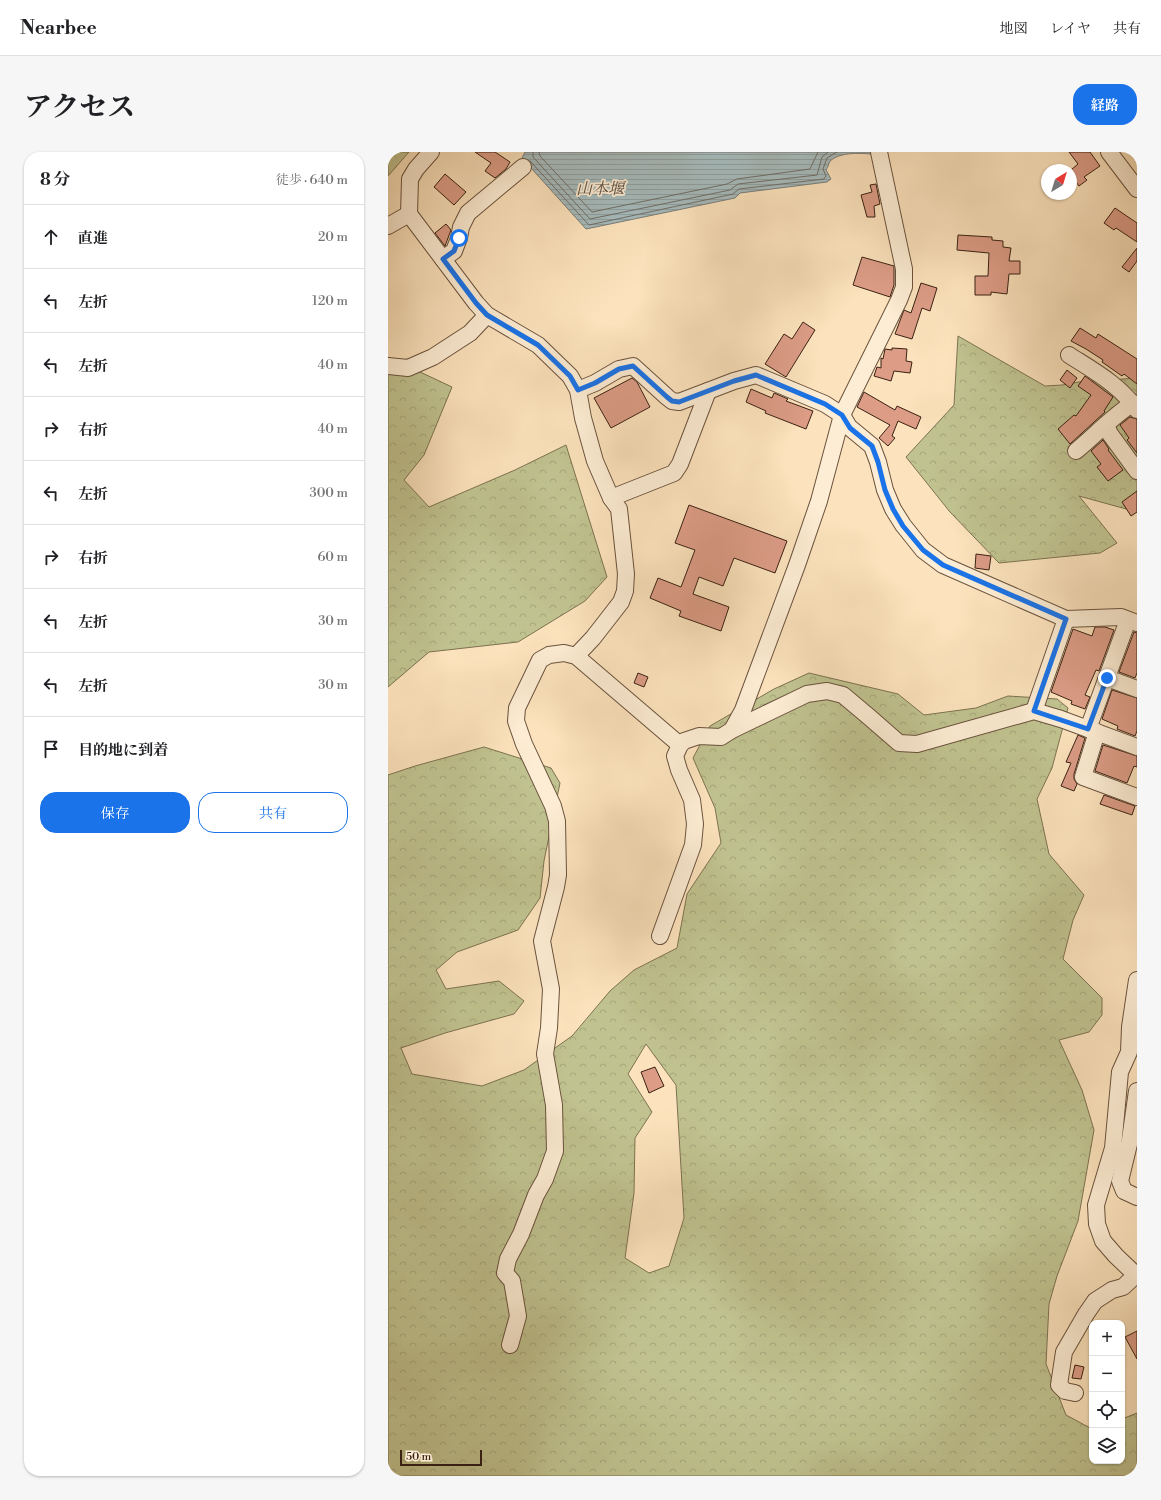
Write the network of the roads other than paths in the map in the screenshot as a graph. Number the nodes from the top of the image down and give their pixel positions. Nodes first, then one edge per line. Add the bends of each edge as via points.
1 (431, 152) edge
2 (879, 152) edge
3 (1109, 152) edge
4 (523, 168) dead end
5 (1137, 189) edge
6 (409, 214) junction
7 (388, 226) edge
8 (443, 259) junction
9 (487, 315) junction
10 (1069, 355) dead end
11 (388, 366) edge
12 (578, 390) junction
13 (708, 391) junction
14 (1135, 407) edge
15 (842, 415) junction
16 (1106, 425) junction
17 (1076, 451) dead end
18 (1137, 471) edge
19 (610, 498) junction
20 (1066, 619) junction
21 (1133, 622) edge
22 (576, 656) junction
23 (1107, 678) junction
24 (1137, 689) edge
25 (1034, 711) junction
26 (732, 730) junction
27 (1093, 730) junction
28 (680, 745) junction
29 (1137, 747) edge
30 (1137, 797) edge
31 (660, 936) dead end
32 (1137, 980) edge
33 (1137, 1091) edge
34 (1137, 1197) edge
35 (1136, 1275) edge
36 (510, 1345) dead end
37 (1075, 1393) dead end

1 - 6 street via 410,179
2 - 15 street via 904,269 904,287
3 - 5 street
4 - 8 street via 468,213 460,227 454,251
6 - 7 street
6 - 8 street
8 - 9 street
9 - 11 street via 470,333 433,357 408,368
9 - 12 street via 538,345 570,376
10 - 14 street via 1115,385
12 - 13 street via 619,369 633,366 672,401 679,402
12 - 19 street via 595,461
13 - 15 street via 756,375 825,404
13 - 19 street via 680,464 674,473
14 - 16 street via 1117,414
15 - 20 street via 850,428 872,446 893,509 923,550 943,565
15 - 26 street via 819,501 743,710
16 - 17 street
16 - 18 street
19 - 22 street via 619,509 626,574 625,591 622,602
20 - 21 street via 1121,617
20 - 25 street
21 - 23 street
22 - 28 street
22 - 36 street via 564,653 549,655 540,660 517,708 516,720 524,744 553,806 557,821 558,875 542,941 551,989 545,1054 554,1105 555,1151 546,1179 536,1195 508,1259 505,1273 512,1281 518,1316
23 - 24 street
23 - 27 street
25 - 26 street via 916,744 899,743 842,695 828,691 807,694
25 - 27 street
26 - 28 street via 721,737 699,736
27 - 29 street
27 - 30 street via 1083,777
28 - 31 street via 675,756 692,800 696,824 693,845
32 - 35 street via 1130,1027 1130,1052 1120,1072 1113,1148 1096,1205 1097,1224 1103,1241
33 - 34 street via 1130,1140 1120,1181 1124,1191
35 - 37 street via 1123,1286 1095,1301 1064,1352 1059,1385 1065,1391

